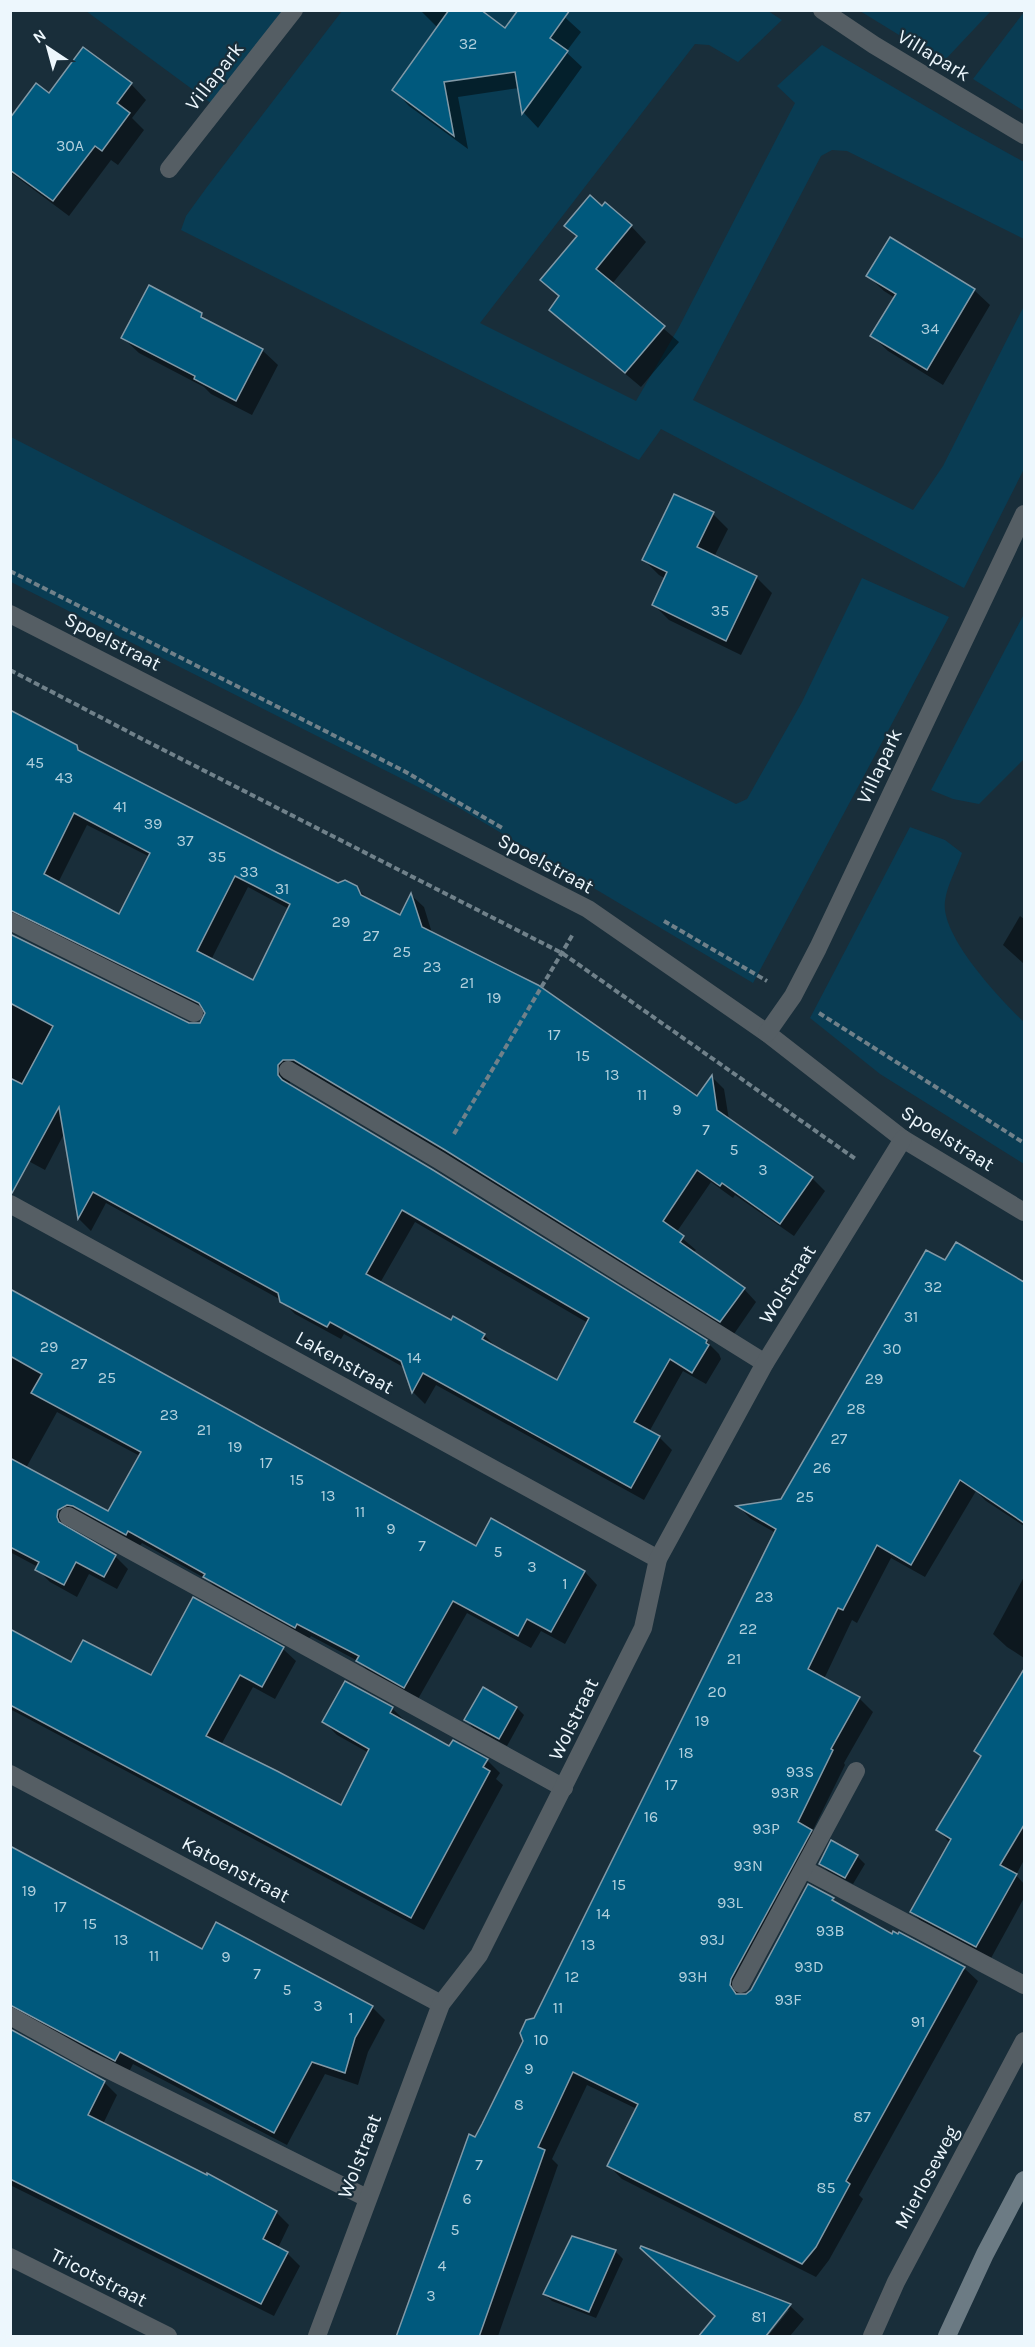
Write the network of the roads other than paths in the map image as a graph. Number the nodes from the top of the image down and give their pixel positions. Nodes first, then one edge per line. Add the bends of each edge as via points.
1 (294, 10) edge
2 (822, 10) edge
3 (1024, 135) edge
4 (169, 170) dead end
5 (1024, 514) edge
6 (10, 614) edge
7 (10, 921) edge
8 (194, 1013) dead end
9 (766, 1033) junction
10 (288, 1070) dead end
11 (903, 1139) junction
12 (10, 1204) edge
13 (1024, 1212) edge
14 (765, 1364) junction
15 (68, 1516) dead end
16 (658, 1559) junction
17 (856, 1771) dead end
18 (10, 1774) edge
19 (564, 1788) junction
20 (804, 1869) junction
21 (741, 1984) dead end
22 (1024, 1985) edge
23 (441, 2004) junction
24 (10, 2016) edge
25 (1024, 2042) edge
26 (1024, 2180) edge
27 (367, 2198) junction
28 (10, 2257) edge
29 (168, 2337) edge
30 (317, 2337) edge
31 (872, 2337) edge
32 (947, 2337) edge

1 - 4 street, Villapark
2 - 3 street, Villapark
5 - 9 street, Villapark via 818,948 793,996
6 - 9 street, Spoelstraat via 588,909
7 - 8 street
9 - 11 street, Spoelstraat
10 - 14 street
11 - 13 street, Spoelstraat
11 - 14 street, Wolstraat
12 - 16 street, Lakenstraat
14 - 16 street, Wolstraat
15 - 19 street
16 - 19 street, Wolstraat via 643,1628
17 - 20 street
18 - 23 street, Katoenstraat
19 - 23 street, Wolstraat via 479,1955
20 - 21 street
20 - 22 street
23 - 27 street, Wolstraat
24 - 27 street via 89,2060
25 - 31 street, Mierloseweg via 896,2282
26 - 32 main road
27 - 30 street, Wolstraat
28 - 29 street, Tricotstraat

